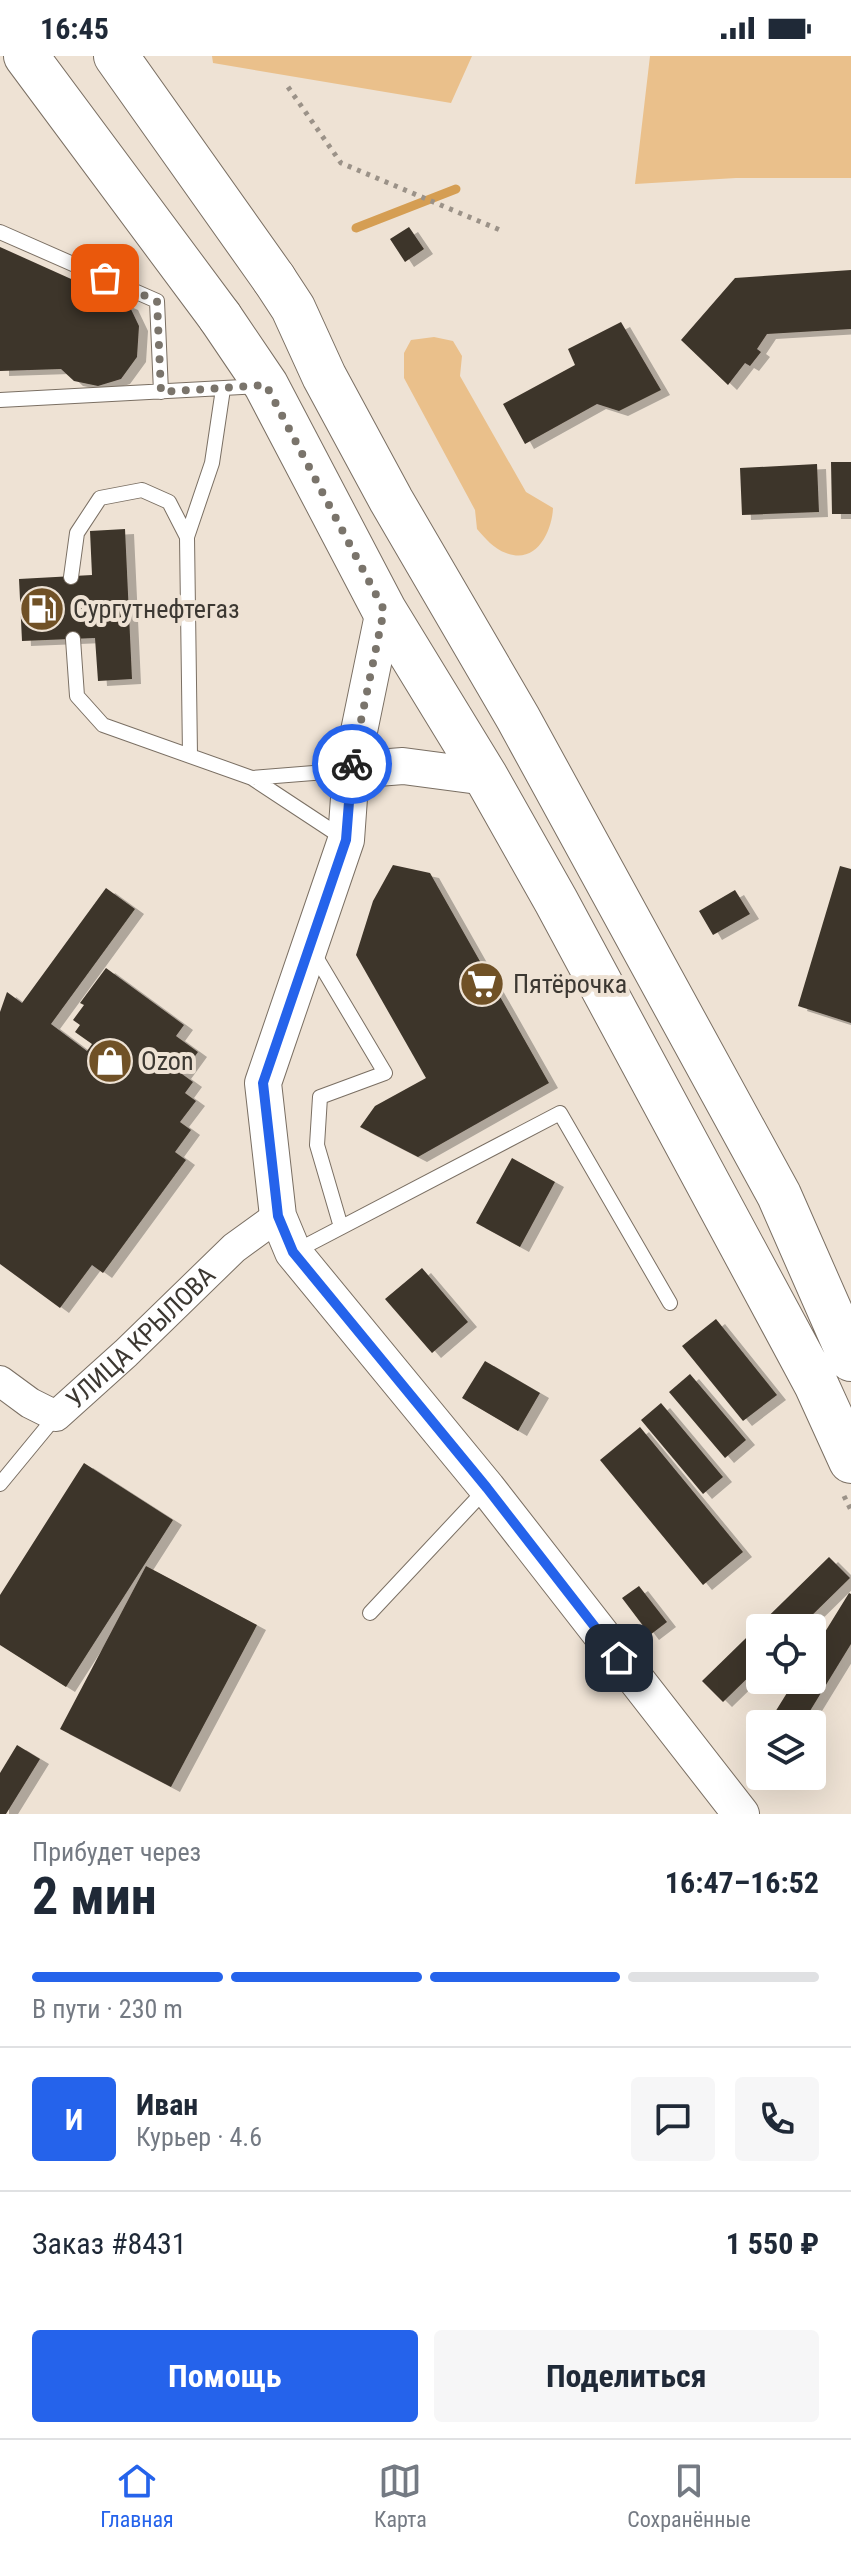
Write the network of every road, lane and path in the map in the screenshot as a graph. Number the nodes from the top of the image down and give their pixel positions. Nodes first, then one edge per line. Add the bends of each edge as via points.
1 (26, 56) edge
2 (116, 56) edge
3 (288, 87) dead end
4 (500, 230) dead end
5 (0, 232) edge
6 (266, 385) junction
7 (223, 389) junction
8 (161, 392) junction
9 (0, 400) edge
10 (187, 537) junction
11 (71, 577) dead end
12 (384, 610) junction
13 (73, 639) dead end
14 (190, 755) junction
15 (351, 770) junction
16 (486, 777) junction
17 (252, 778) junction
18 (346, 840) junction
19 (310, 947) junction
20 (278, 1216) junction
21 (341, 1227) junction
22 (293, 1252) junction
23 (670, 1303) dead end
24 (851, 1359) edge
25 (0, 1381) edge
26 (29, 1407) edge
27 (851, 1461) edge
28 (0, 1484) edge
29 (487, 1488) junction
30 (370, 1613) dead end
31 (741, 1814) edge

1 - 6 main road
2 - 24 main road via 293,308 391,500 518,718 779,1195
3 - 4 path via 341,163
5 - 8 lane via 157,301
6 - 7 lane
6 - 12 main road
7 - 8 lane
7 - 10 lane via 212,463
8 - 9 lane
10 - 11 lane via 169,502 142,490 100,498 77,533
10 - 14 lane
12 - 15 street
12 - 16 main road
13 - 14 lane via 77,696 103,725
14 - 17 lane
15 - 16 street via 403,766
15 - 17 lane
15 - 18 street
16 - 27 main road via 695,1156
17 - 18 lane
18 - 19 street
19 - 20 street via 263,1083
19 - 21 lane via 385,1073 320,1097 317,1145
20 - 22 street
20 - 26 street, УЛИЦА КРЫЛОВА via 234,1248 107,1377
21 - 22 lane
21 - 23 lane via 560,1113
22 - 29 street
25 - 26 street, УЛИЦА КРЫЛОВА
26 - 28 lane
29 - 30 lane
29 - 31 street

